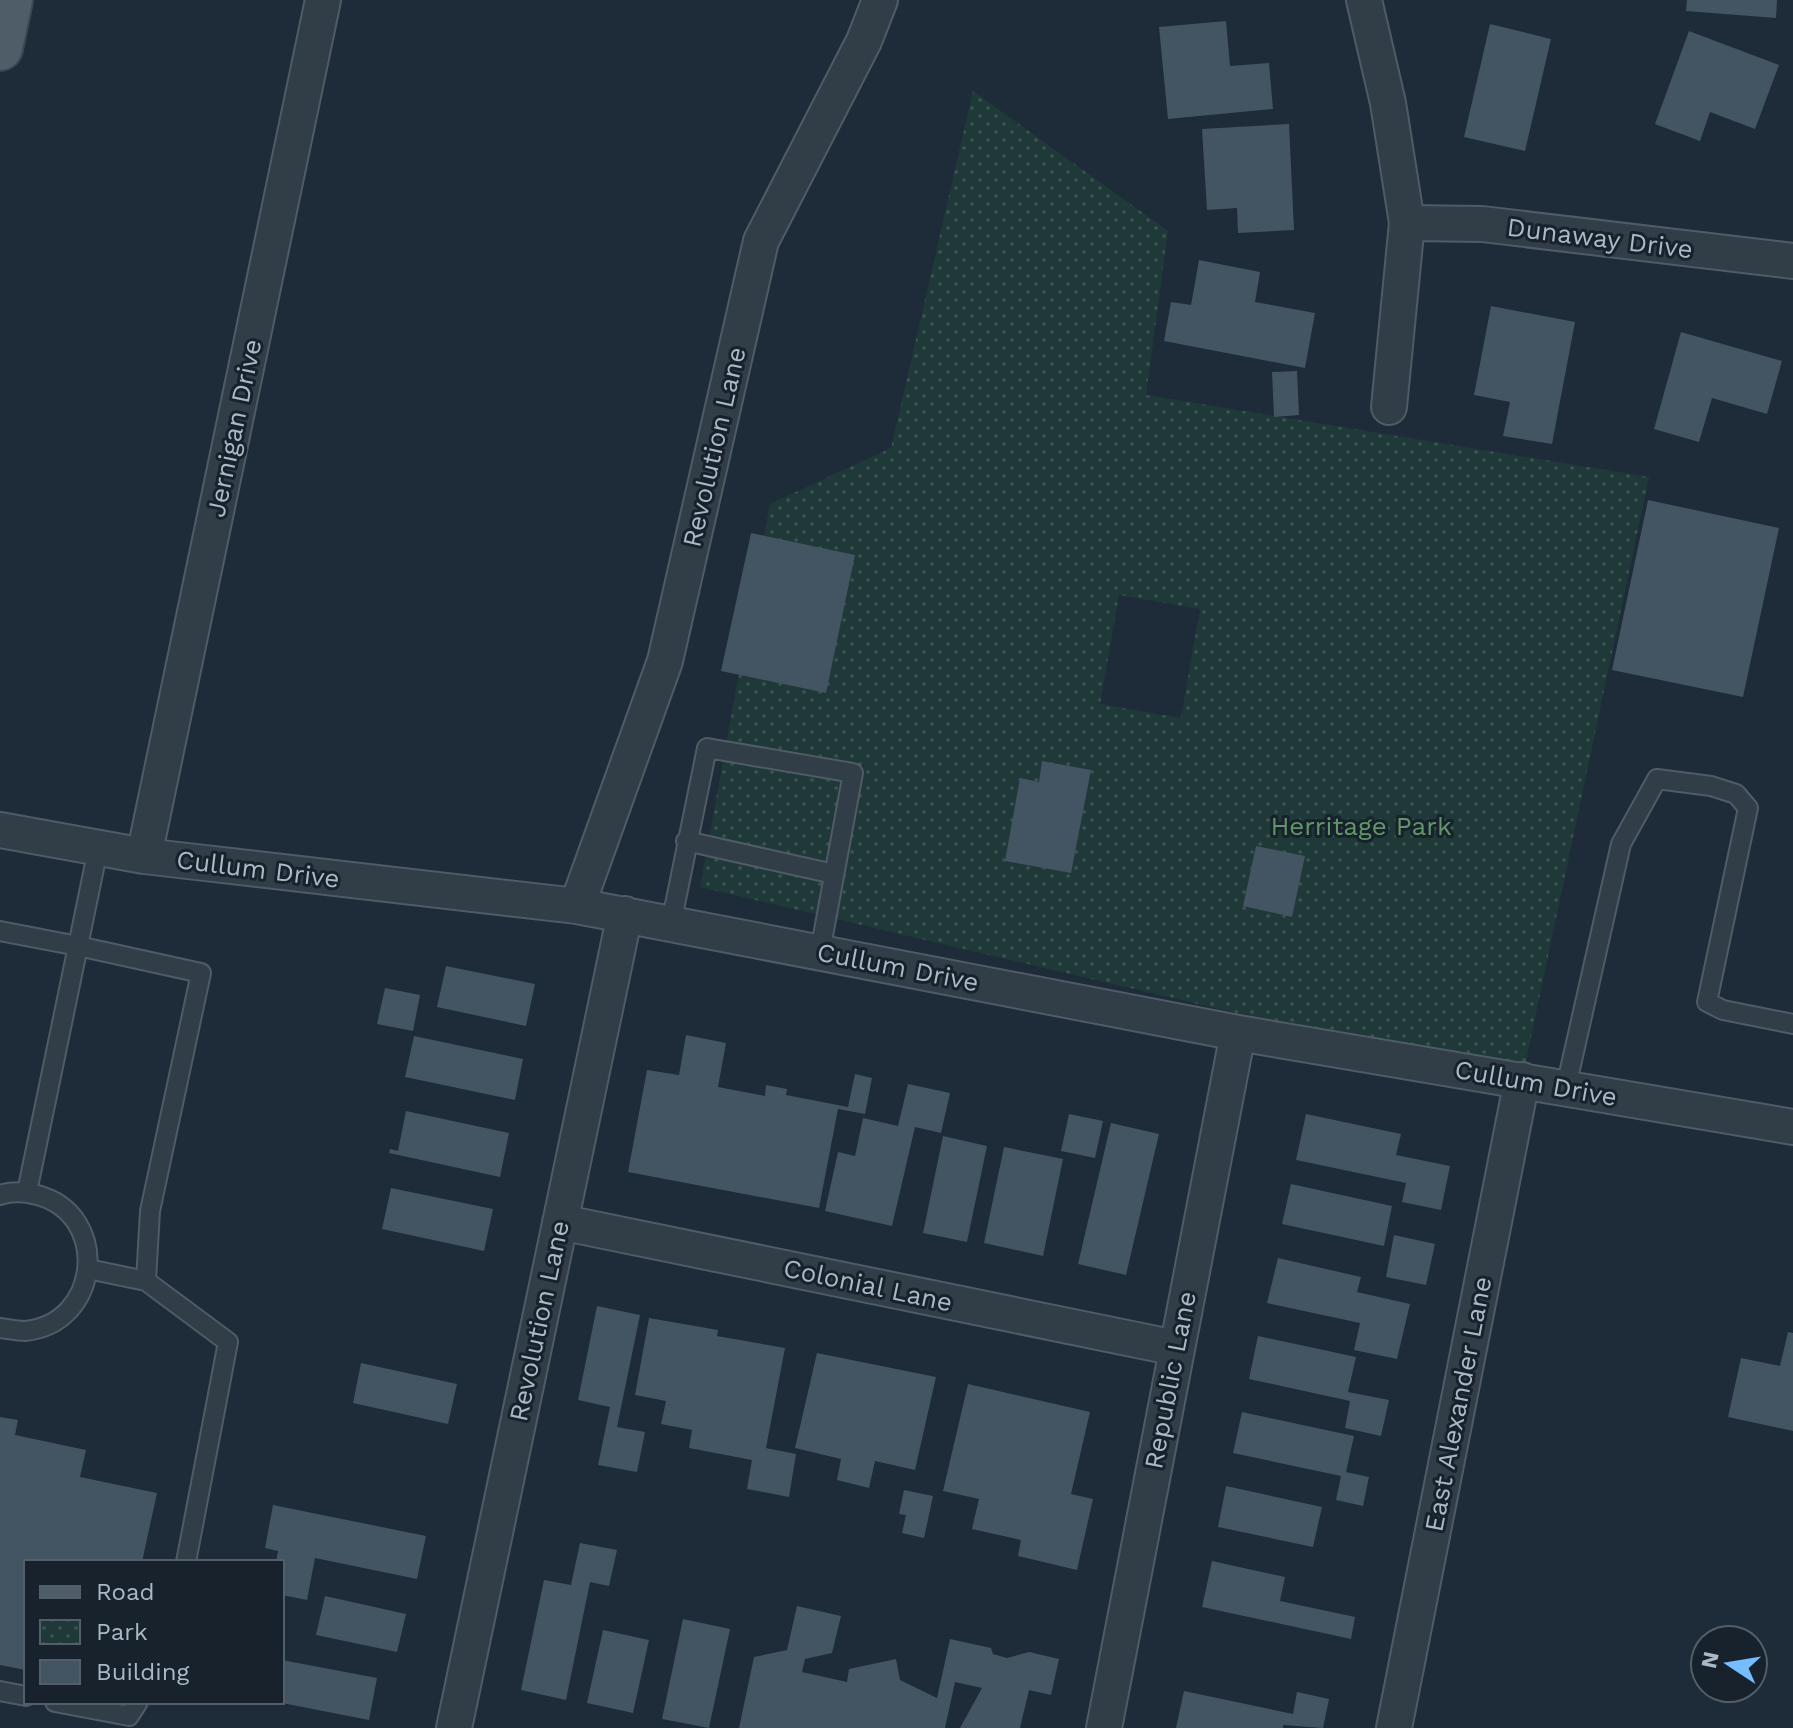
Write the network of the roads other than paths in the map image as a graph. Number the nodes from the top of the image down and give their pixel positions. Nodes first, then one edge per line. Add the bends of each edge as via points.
1 (10, 0) edge
2 (323, 0) edge
3 (880, 0) edge
4 (1364, 0) edge
5 (0, 48) edge
6 (1407, 223) junction
7 (1793, 261) edge
8 (1389, 407) dead end
9 (0, 830) edge
10 (686, 841) junction
11 (98, 849) junction
12 (144, 856) junction
13 (834, 874) junction
14 (577, 906) junction
15 (625, 914) junction
16 (671, 924) junction
17 (0, 931) edge
18 (78, 946) junction
19 (820, 952) junction
20 (1793, 1024) edge
21 (1238, 1033) junction
22 (1522, 1080) junction
23 (1566, 1087) junction
24 (1793, 1127) edge
25 (27, 1192) junction
26 (0, 1195) edge
27 (560, 1222) junction
28 (88, 1269) junction
29 (146, 1281) junction
30 (0, 1328) edge
31 (1176, 1348) junction
32 (186, 1560) edge
33 (0, 1691) edge
34 (24, 1696) edge
35 (66, 1704) edge
36 (137, 1704) edge
37 (454, 1728) edge
38 (1104, 1728) edge
39 (1394, 1728) edge

1 - 5 main road
2 - 12 street, Jernigan Drive
3 - 14 street, Revolution Lane via 761,241 665,661
4 - 6 street via 1388,103
6 - 7 street, Dunaway Drive via 1482,224
6 - 8 street
9 - 11 street, Cullum Drive
10 - 13 lane
10 - 13 lane via 707,748 853,773
10 - 16 lane
11 - 12 street, Cullum Drive
11 - 18 lane
12 - 14 street, Cullum Drive
13 - 19 lane
14 - 15 street, Cullum Drive
15 - 16 street, Cullum Drive
15 - 27 street, Revolution Lane
16 - 19 street, Cullum Drive
17 - 18 lane
18 - 25 lane
18 - 29 lane via 201,973 150,1211
19 - 21 street, Cullum Drive
20 - 23 lane via 1707,1002 1748,808 1724,790 1657,779 1621,844
21 - 22 street, Cullum Drive
21 - 31 street, Republic Lane
22 - 23 street, Cullum Drive
22 - 39 street, East Alexander Lane
23 - 24 street, Cullum Drive
25 - 26 lane
25 - 28 lane via 48,1198 80,1227
27 - 31 street, Colonial Lane
27 - 37 street, Revolution Lane
28 - 29 lane
28 - 30 lane via 81,1293 67,1312 24,1331
29 - 32 lane via 228,1342
31 - 38 street, Republic Lane
33 - 34 lane
35 - 36 lane via 129,1716

